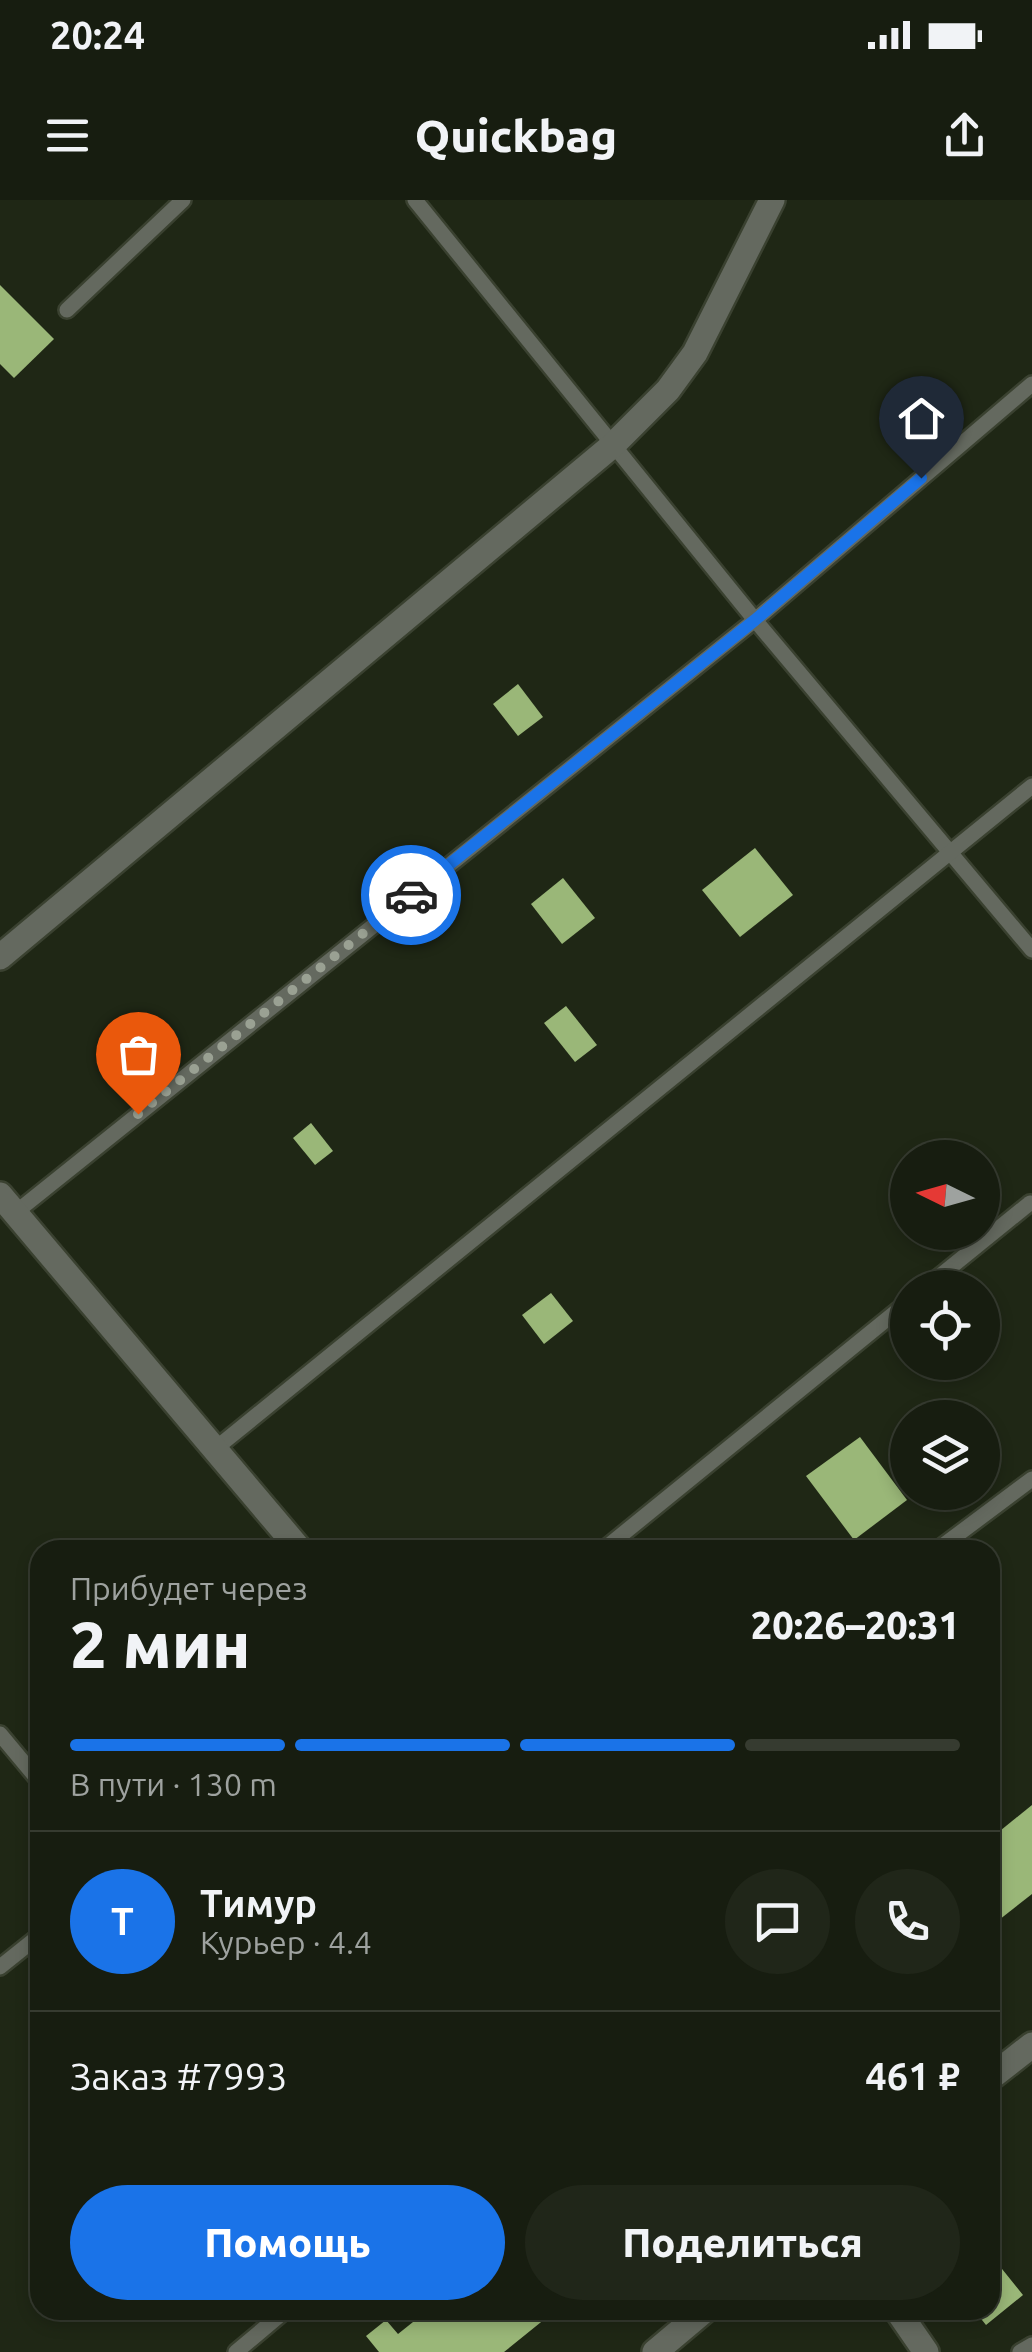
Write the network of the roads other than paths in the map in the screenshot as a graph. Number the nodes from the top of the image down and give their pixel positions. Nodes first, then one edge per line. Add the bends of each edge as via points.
1 (183, 200) edge
2 (415, 200) edge
3 (772, 200) edge
4 (67, 310) dead end
5 (1032, 384) edge
6 (614, 445) junction
7 (755, 620) junction
8 (1032, 786) edge
9 (952, 854) junction
10 (1032, 950) edge
11 (0, 958) edge
12 (1030, 1203) edge
13 (7, 1204) edge
14 (948, 1270) edge
15 (890, 1317) edge
16 (215, 1449) junction
17 (1032, 1479) edge
18 (292, 1540) edge
19 (615, 1540) edge
20 (950, 1540) edge
21 (0, 1734) edge
22 (30, 1770) edge
23 (30, 1943) edge
24 (0, 1966) edge
25 (1032, 2044) edge
26 (1000, 2070) edge
27 (274, 2320) edge
28 (693, 2320) edge
29 (904, 2320) edge
30 (1032, 2344) edge
31 (236, 2352) edge
32 (655, 2352) edge
33 (926, 2352) edge
34 (1020, 2352) edge

1 - 4 lane
2 - 6 lane
3 - 6 street via 695,352
5 - 7 lane
6 - 7 lane
6 - 11 street
7 - 9 lane
7 - 13 lane
8 - 9 lane
9 - 10 lane
9 - 16 lane
12 - 14 lane
13 - 16 street
15 - 19 lane
16 - 18 street
17 - 20 lane
21 - 22 lane
23 - 24 lane
25 - 26 street
27 - 31 lane
28 - 32 street
29 - 33 street
30 - 34 lane

